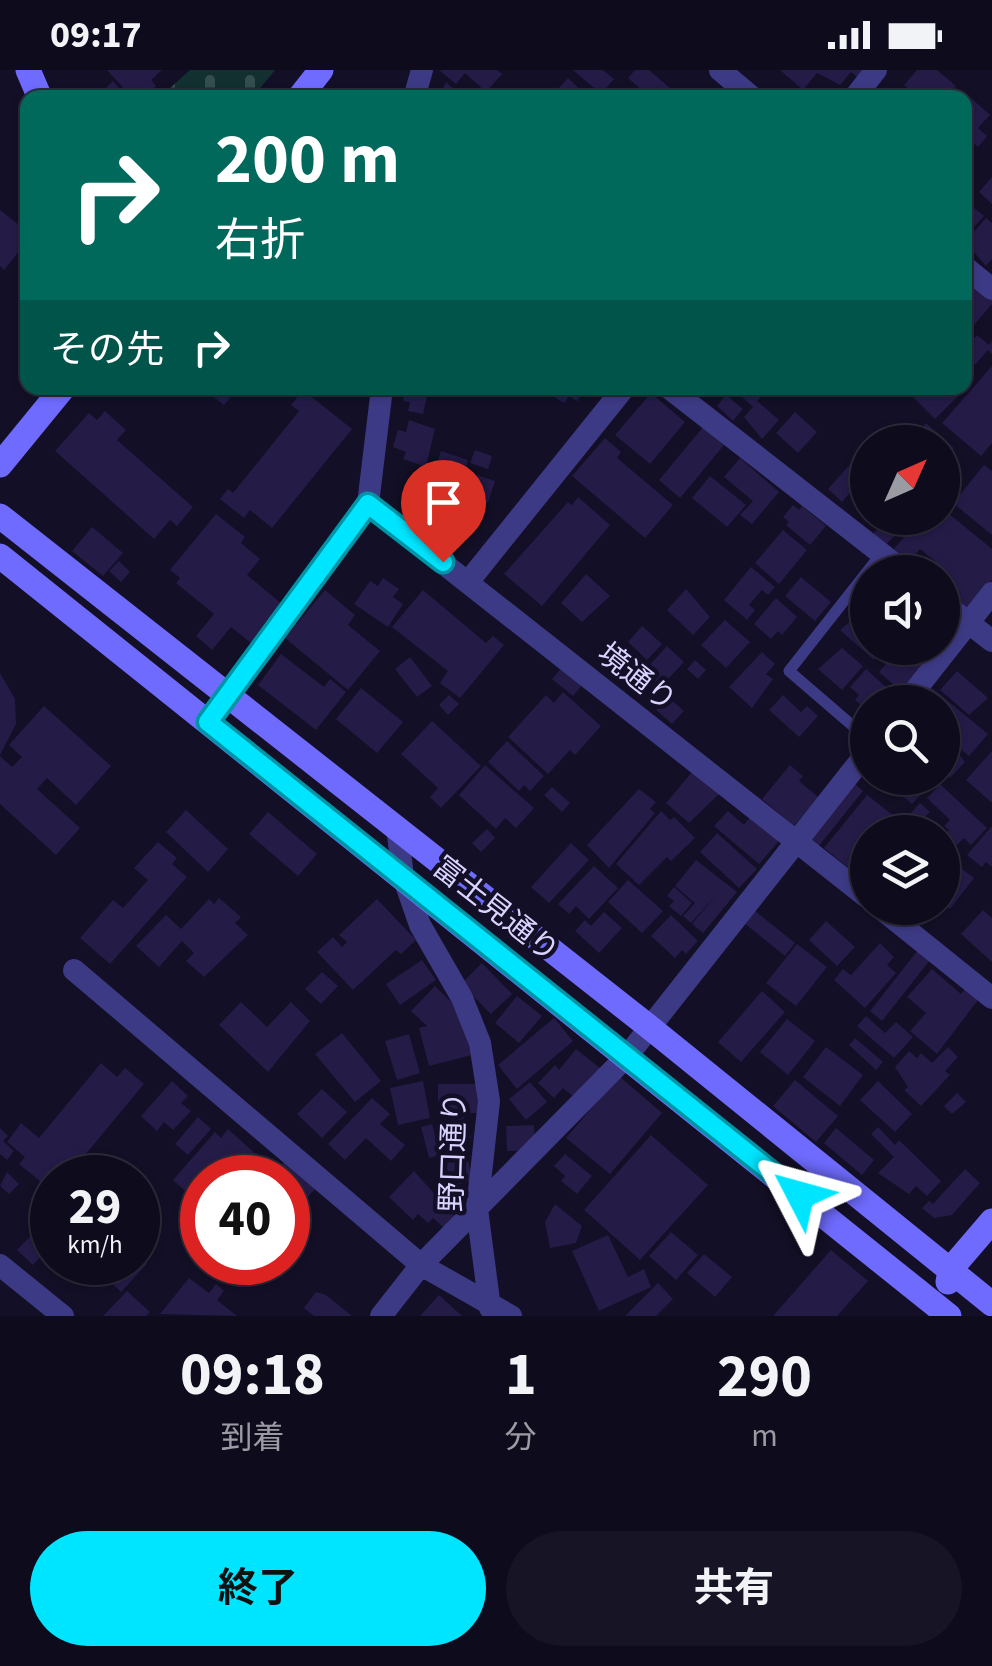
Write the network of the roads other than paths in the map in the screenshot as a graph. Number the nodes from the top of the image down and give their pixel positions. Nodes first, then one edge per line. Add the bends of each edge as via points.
1 (321, 70) edge
2 (720, 70) edge
3 (876, 70) edge
4 (305, 90) edge
5 (744, 90) edge
6 (860, 90) edge
7 (972, 273) edge
8 (992, 289) edge
9 (55, 395) edge
10 (381, 395) edge
11 (618, 395) edge
12 (678, 395) edge
13 (0, 465) edge
14 (368, 504) junction
15 (0, 516) edge
16 (881, 554) joint
17 (0, 556) edge
18 (468, 582) junction
19 (992, 593) edge
20 (960, 616) edge
21 (968, 622) junction
22 (992, 641) edge
23 (919, 685) edge
24 (227, 696) junction
25 (208, 722) junction
26 (850, 724) edge
27 (850, 774) edge
28 (397, 827) junction
29 (797, 841) junction
30 (403, 876) junction
31 (850, 884) edge
32 (901, 925) edge
33 (74, 970) dead end
34 (992, 998) edge
35 (648, 1026) junction
36 (628, 1055) junction
37 (478, 1209) junction
38 (992, 1220) edge
39 (421, 1264) junction
40 (0, 1265) edge
41 (950, 1270) junction
42 (992, 1270) edge
43 (984, 1297) edge
44 (490, 1309) edge
45 (945, 1315) edge
46 (63, 1316) edge
47 (381, 1316) edge
48 (511, 1316) edge

1 - 4 street
2 - 5 street
3 - 6 street
7 - 8 street
9 - 13 street
10 - 14 street
11 - 18 street
12 - 16 street
14 - 18 street, 境通り
14 - 24 street
15 - 24 street
16 - 26 lane via 789,671
17 - 25 street, 富士見通り
18 - 29 street, 境通り
19 - 21 street
20 - 21 street
21 - 22 street
21 - 23 street
24 - 25 street
24 - 28 street
25 - 30 street, 富士見通り
27 - 29 street
28 - 30 street, 野口通り
28 - 35 street
29 - 31 street, 境通り
29 - 35 street
30 - 36 street, 富士見通り
30 - 37 street, 野口通り via 480,1043 489,1100
32 - 34 street
33 - 39 street
35 - 36 street
35 - 41 street
36 - 37 street
36 - 45 street, 富士見通り
37 - 39 street
37 - 44 street, 野口通り
38 - 41 street
39 - 44 street
39 - 47 street
40 - 46 street
41 - 43 street
41 - 45 street
42 - 43 street
43 - 45 street
44 - 48 street

